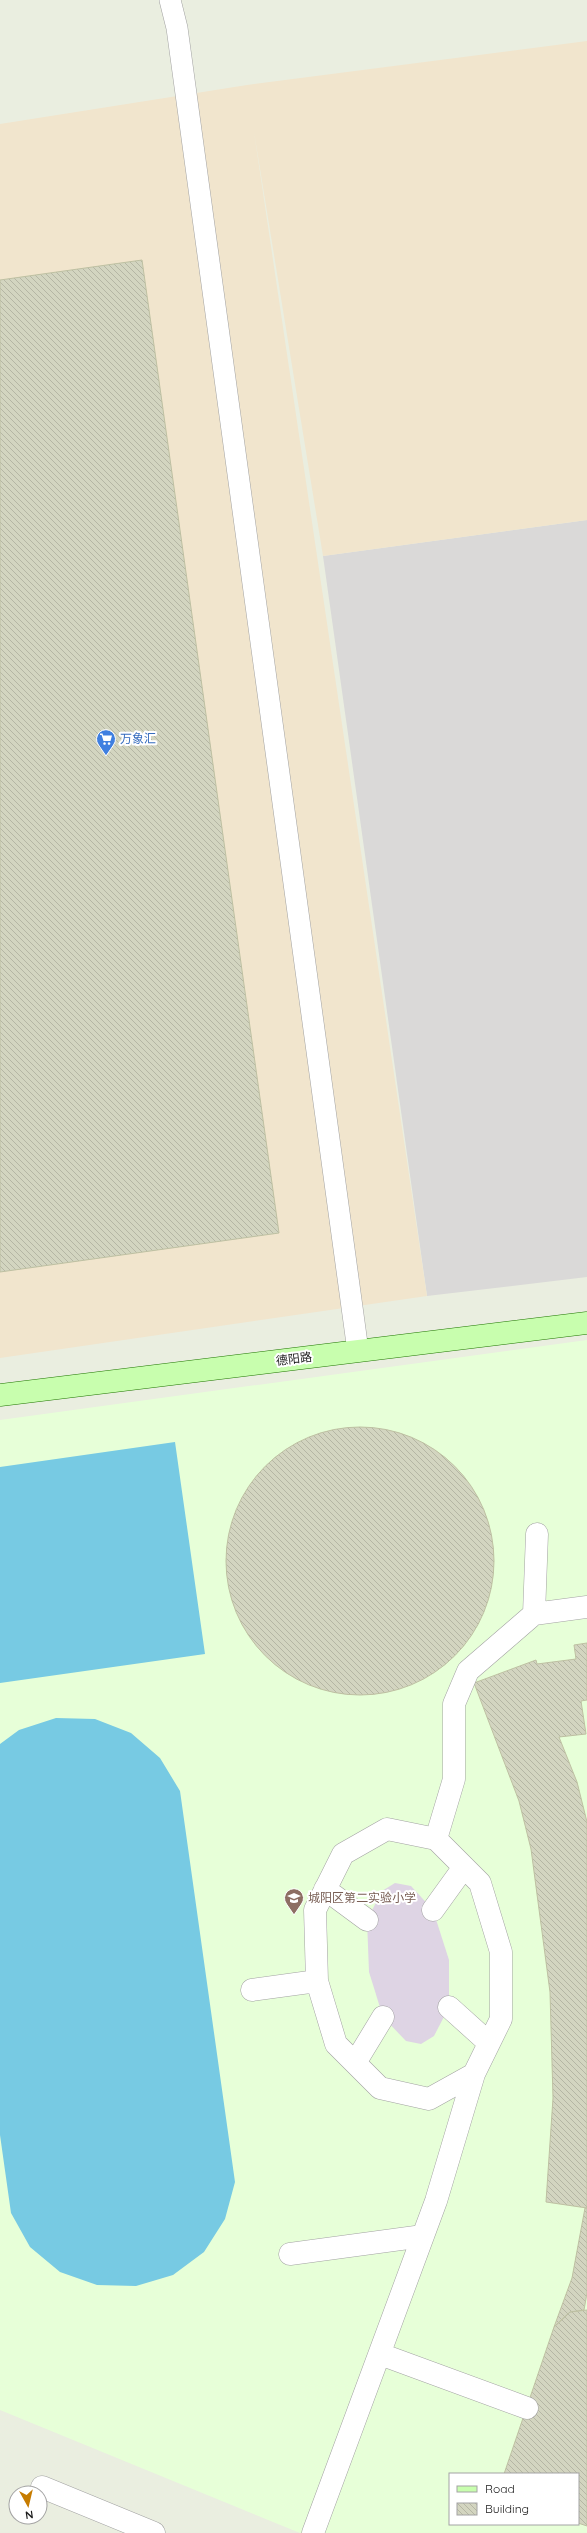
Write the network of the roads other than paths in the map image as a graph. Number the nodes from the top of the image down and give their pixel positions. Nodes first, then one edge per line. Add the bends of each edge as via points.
1 (170, 0) edge
2 (587, 1323) edge
3 (358, 1351) junction
4 (0, 1395) edge
5 (537, 1534) dead end
6 (587, 1607) edge
7 (534, 1614) junction
8 (436, 1839) junction
9 (464, 1867) junction
10 (324, 1889) junction
11 (433, 1910) dead end
12 (367, 1920) dead end
13 (318, 1981) junction
14 (252, 1990) dead end
15 (449, 2007) dead end
16 (383, 2017) dead end
17 (489, 2043) junction
18 (355, 2063) junction
19 (474, 2074) junction
20 (424, 2236) junction
21 (290, 2254) dead end
22 (380, 2354) junction
23 (527, 2408) dead end
24 (48, 2489) edge
25 (154, 2533) edge
26 (313, 2533) edge

1 - 3 lane via 177,28
2 - 3 street, 德阳路
3 - 4 street, 德阳路
5 - 7 street
6 - 7 street
7 - 8 street via 468,1671 454,1704 454,1779
8 - 9 street
8 - 10 street via 387,1829 343,1854
9 - 11 street
9 - 17 street via 480,1883 500,1952 502,2019
10 - 12 street
10 - 13 street via 315,1910
13 - 14 street
13 - 18 street via 336,2044
15 - 17 street
16 - 18 street
17 - 19 street
18 - 19 street via 380,2088 429,2099
19 - 20 street
20 - 21 street
20 - 22 street
22 - 23 street
22 - 26 street
24 - 25 street

